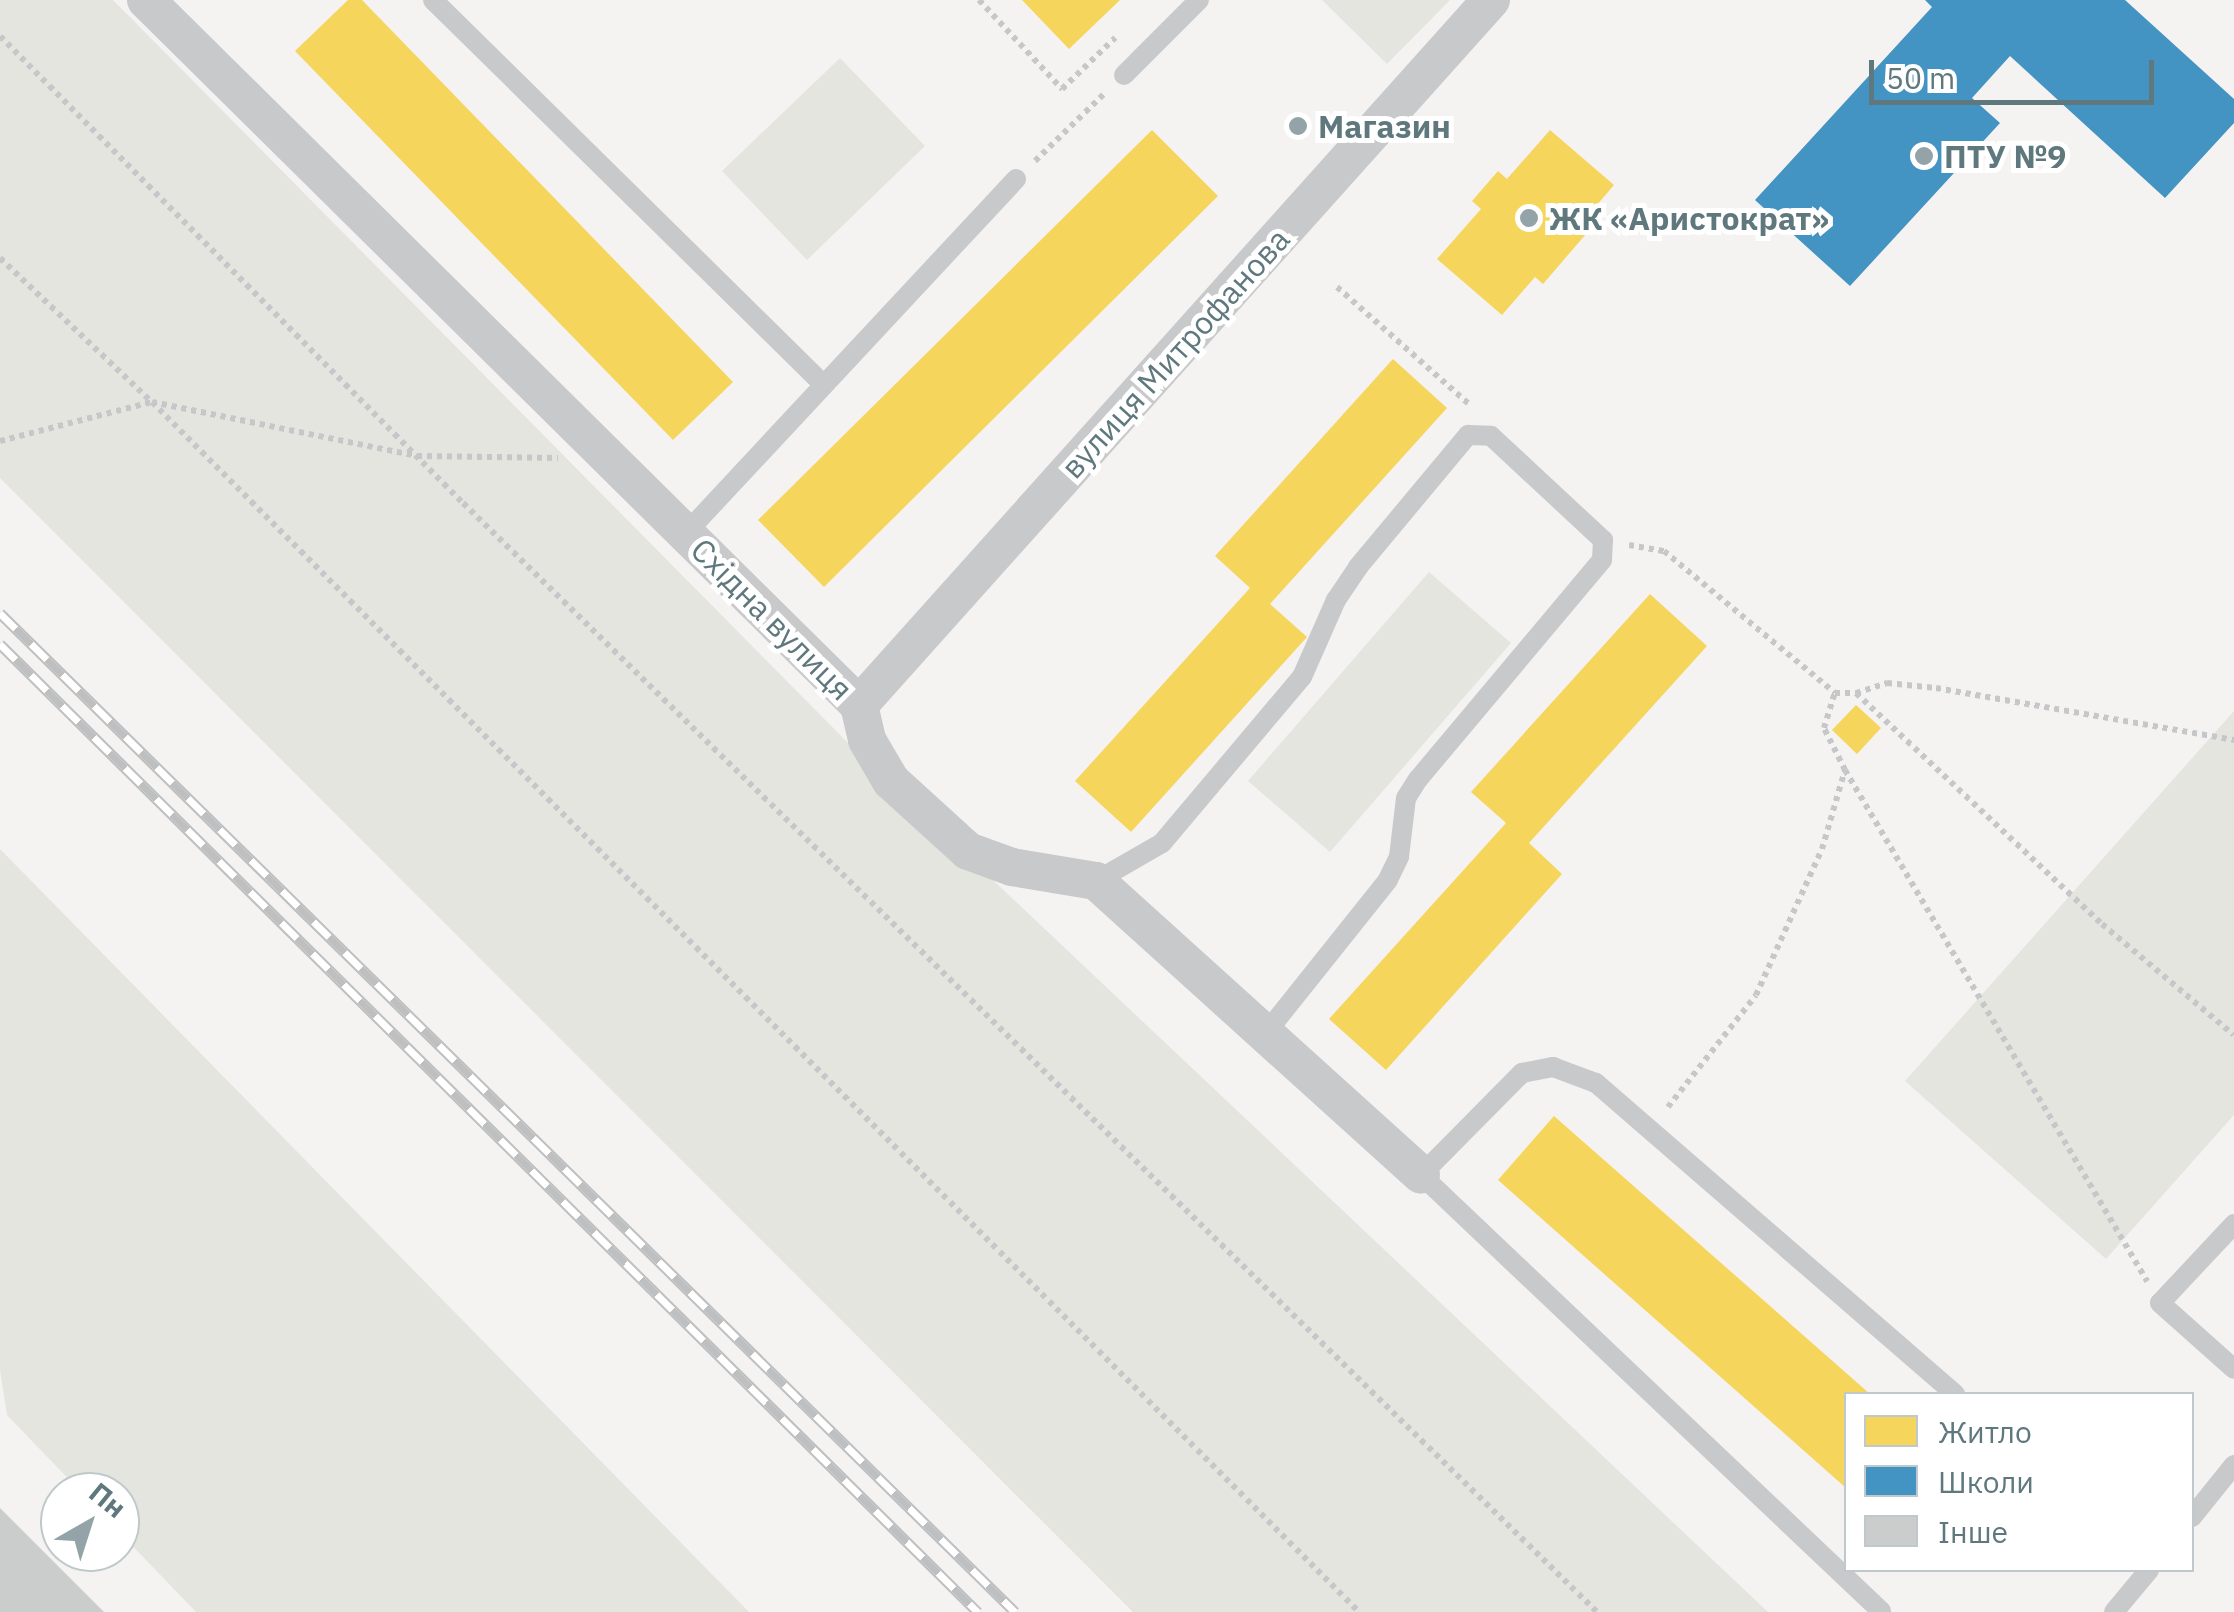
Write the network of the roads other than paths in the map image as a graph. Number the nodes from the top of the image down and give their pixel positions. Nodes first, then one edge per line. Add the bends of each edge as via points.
1 (146, 0) edge
2 (434, 0) edge
3 (1199, 0) edge
4 (1491, 0) edge
5 (1124, 75) road end
6 (1016, 179) road end
7 (823, 384) junction
8 (686, 533) junction
9 (859, 706) junction
10 (1096, 881) junction
11 (1266, 1032) junction
12 (1421, 1175) junction
13 (2234, 1224) edge
14 (2234, 1369) edge
15 (1953, 1392) edge
16 (2234, 1466) edge
17 (2194, 1515) edge
18 (2147, 1572) edge
19 (1881, 1611) edge
20 (2114, 1612) edge

1 - 8 street, Східна вулиця
2 - 7 lane
3 - 5 lane
4 - 9 street, вулиця Митрофанова
6 - 7 lane
7 - 8 lane
8 - 9 street, Східна вулиця
9 - 10 street, Східна вулиця via 867,740 891,780 968,850 1012,866
10 - 11 street
10 - 11 lane via 1162,843 1302,677 1358,567 1468,435 1491,436 1603,540 1602,560 1418,779 1406,798 1388,880
11 - 12 street
12 - 15 lane via 1522,1073 1553,1067 1596,1083
12 - 19 lane
13 - 14 lane via 2160,1303
16 - 17 lane
18 - 20 lane

